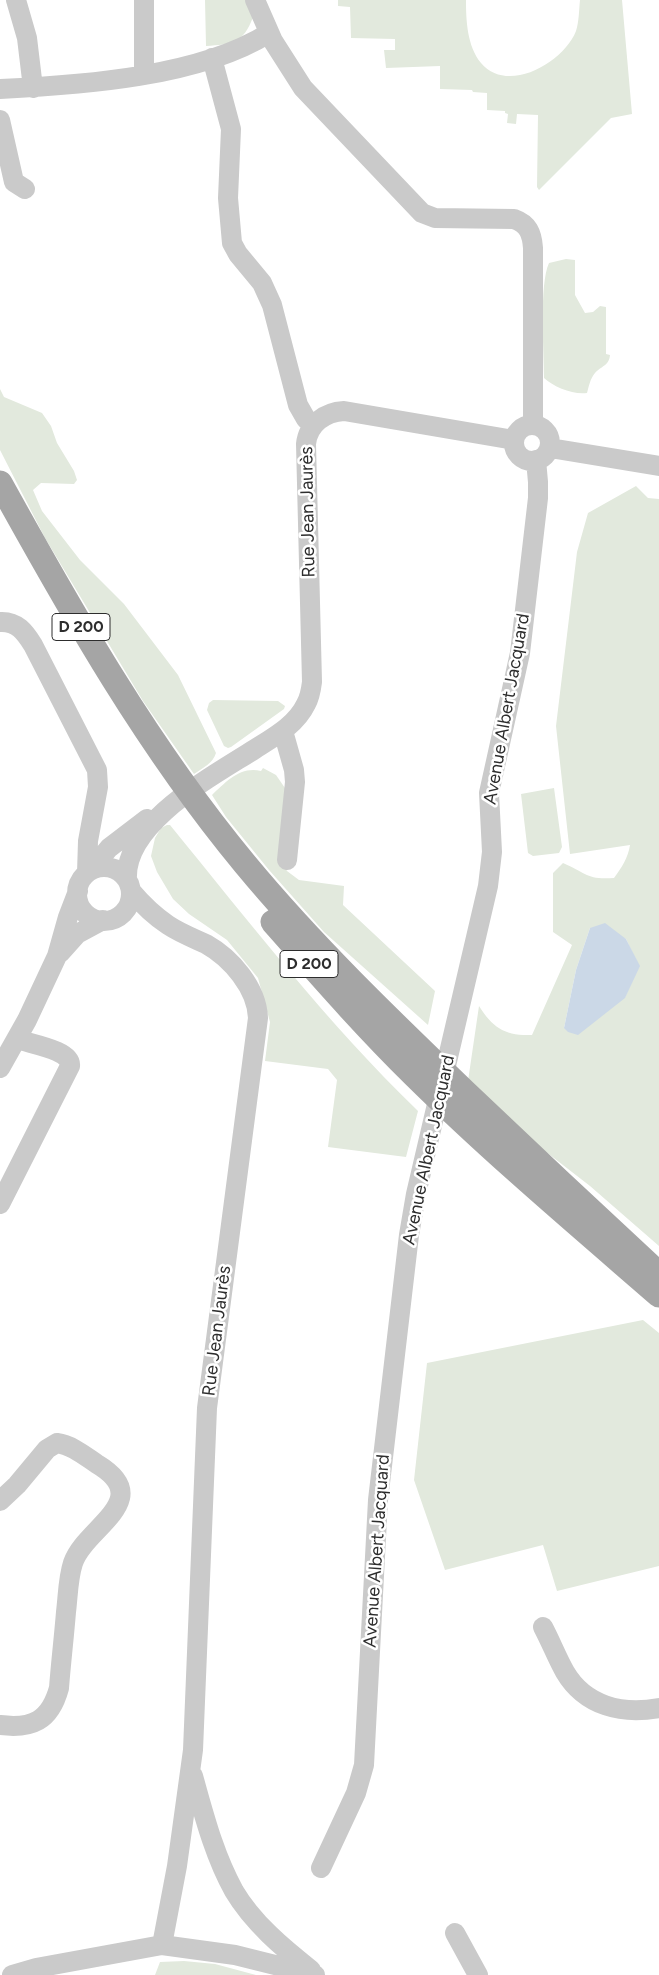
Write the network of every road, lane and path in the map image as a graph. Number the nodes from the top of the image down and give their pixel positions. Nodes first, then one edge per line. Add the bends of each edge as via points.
1 (16, 0) edge
2 (144, 0) edge
3 (255, 0) edge
4 (269, 33) junction
5 (212, 58) junction
6 (144, 75) junction
7 (33, 88) junction
8 (0, 90) edge
9 (0, 120) edge
10 (25, 189) dead end
11 (533, 424) junction
12 (313, 426) junction
13 (514, 440) junction
14 (543, 454) junction
15 (659, 466) edge
16 (0, 483) edge
17 (0, 515) edge
18 (0, 622) edge
19 (283, 731) junction
20 (164, 770) junction
21 (167, 809) junction
22 (219, 844) junction
23 (287, 860) dead end
24 (89, 872) junction
25 (129, 885) junction
26 (78, 891) junction
27 (109, 919) junction
28 (179, 932) junction
29 (58, 956) junction
30 (17, 1039) junction
31 (0, 1068) edge
32 (0, 1204) edge
33 (659, 1274) edge
34 (659, 1295) edge
35 (0, 1501) edge
36 (543, 1627) dead end
37 (659, 1708) edge
38 (0, 1724) edge
39 (191, 1769) junction
40 (321, 1868) dead end
41 (455, 1933) dead end
42 (162, 1945) junction
43 (0, 1965) edge
44 (2, 1975) edge
45 (12, 1975) edge
46 (317, 1975) edge
47 (478, 1975) edge

1 - 7 street via 27,38
2 - 6 street
3 - 4 street
4 - 5 street
4 - 11 street via 303,88 422,214 435,218 514,218 525,224 532,248
5 - 6 street
5 - 12 street, Rue Jean Jaurès via 230,130 228,198 232,243 266,291 298,406
6 - 7 street
7 - 8 street
9 - 10 street via 14,182
11 - 13 street via 520,429
11 - 14 street via 542,427 550,439
12 - 13 street via 328,414 351,411
12 - 19 street, Rue Jean Jaurès via 306,444 312,682 306,704
13 - 14 street via 515,449 529,461
14 - 15 street
14 - 40 street, Avenue Albert Jacquard via 520,652 489,793 492,852 488,886 409,1235 378,1500 364,1766 356,1793
16 - 20 main road, D 200
17 - 20 main road, D 200 via 76,647
18 - 24 street via 15,624 29,638 97,770 98,787 88,841
19 - 21 street, Rue Jean Jaurès
19 - 23 street via 295,782
20 - 22 main road, D 200
21 - 24 street via 121,837
21 - 25 street via 137,842 127,864
22 - 33 main road, D 200 via 413,1042
22 - 34 main road, D 200 via 320,976 414,1075
24 - 25 street via 102,867 112,868 120,872
24 - 26 street
25 - 27 street via 127,907
25 - 28 street, Rue Jean Jaurès via 154,915
26 - 27 street via 78,901 83,910 90,916
26 - 29 street
27 - 28 street, Rue Jean Jaurès via 140,921
27 - 29 street via 77,934
28 - 39 street, Rue Jean Jaurès via 214,949 230,962 253,995 258,1010 207,1408
29 - 30 street
30 - 31 street
30 - 32 street via 61,1053 71,1061
35 - 38 street via 18,1485 47,1449 57,1443 68,1446 104,1468 115,1477 120,1489 115,1512 81,1546 74,1562 69,1581 59,1688 54,1703 30,1725
36 - 37 street via 566,1673 586,1696 616,1710
39 - 42 street, Rue Jean Jaurès
39 - 46 street via 217,1855 235,1892 274,1938
41 - 47 street
42 - 45 street
42 - 46 street via 235,1955
43 - 44 street

